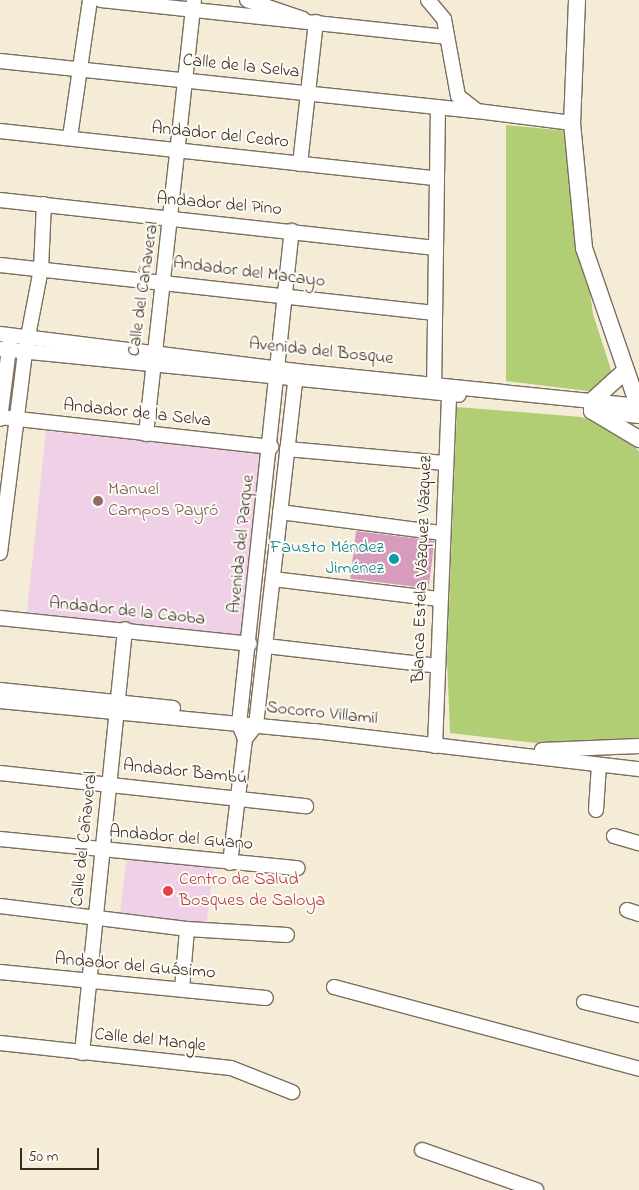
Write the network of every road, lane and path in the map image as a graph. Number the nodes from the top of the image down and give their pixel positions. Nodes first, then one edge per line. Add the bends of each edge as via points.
1 (90, 0) edge
2 (101, 0) edge
3 (248, 0) edge
4 (428, 0) edge
5 (578, 0) edge
6 (194, 5) edge
7 (311, 21) junction
8 (446, 37) junction
9 (0, 61) edge
10 (81, 69) junction
11 (187, 81) junction
12 (308, 92) junction
13 (438, 108) junction
14 (478, 111) junction
15 (572, 123) junction
16 (0, 131) edge
17 (70, 138) junction
18 (178, 150) junction
19 (300, 164) junction
20 (436, 178) junction
21 (0, 200) edge
22 (44, 204) junction
23 (172, 220) junction
24 (292, 231) junction
25 (435, 248) junction
26 (0, 265) edge
27 (40, 270) junction
28 (163, 282) junction
29 (286, 296) junction
30 (434, 313) junction
31 (5, 334) edge
32 (26, 344) junction
33 (4, 349) edge
34 (153, 356) junction
35 (625, 371) junction
36 (280, 373) junction
37 (296, 376) junction
38 (434, 388) junction
39 (449, 394) junction
40 (592, 406) junction
41 (639, 406) edge
42 (639, 416) edge
43 (0, 418) edge
44 (16, 419) junction
45 (146, 434) junction
46 (639, 439) edge
47 (270, 447) junction
48 (287, 449) junction
49 (444, 463) junction
50 (4, 486) edge
51 (280, 512) junction
52 (441, 533) junction
53 (0, 553) edge
54 (273, 579) junction
55 (438, 599) junction
56 (0, 618) edge
57 (125, 630) junction
58 (250, 644) junction
59 (266, 646) junction
60 (438, 666) junction
61 (0, 690) edge
62 (0, 701) edge
63 (118, 707) junction
64 (240, 720) junction
65 (256, 722) junction
66 (639, 737) edge
67 (245, 739) junction
68 (435, 741) junction
69 (639, 746) edge
70 (601, 748) junction
71 (599, 765) junction
72 (639, 769) edge
73 (0, 774) edge
74 (110, 784) junction
75 (235, 798) junction
76 (306, 806) dead end
77 (596, 810) dead end
78 (614, 836) dead end
79 (0, 839) edge
80 (639, 843) edge
81 (103, 850) junction
82 (230, 863) junction
83 (298, 868) dead end
84 (0, 906) edge
85 (96, 918) junction
86 (188, 929) junction
87 (287, 935) dead end
88 (0, 972) edge
89 (89, 982) junction
90 (334, 987) dead end
91 (182, 989) junction
92 (266, 998) dead end
93 (584, 1002) dead end
94 (639, 1015) edge
95 (0, 1043) edge
96 (82, 1053) junction
97 (639, 1069) edge
98 (292, 1092) dead end
99 (422, 1150) dead end
100 (536, 1190) edge

1 - 10 street
2 - 6 street
3 - 7 street
4 - 8 street via 444,20
5 - 15 main road
6 - 7 street via 281,22
6 - 11 street, Calle del Cañaveral
7 - 8 street
7 - 12 street
8 - 14 street via 458,96
9 - 10 street, Calle de la Selva
10 - 11 street, Calle de la Selva
10 - 17 street
11 - 12 street, Calle de la Selva
11 - 18 street, Calle del Cañaveral
12 - 13 street, Calle de la Selva
12 - 19 street
13 - 14 street, Calle de la Selva
13 - 20 street
14 - 15 street, Calle de la Selva
15 - 35 main road via 584,248
16 - 17 street, Andador del Cedro
17 - 18 street, Andador del Cedro
18 - 19 street, Andador del Cedro
18 - 23 street, Calle del Cañaveral
19 - 20 street, Andador del Cedro
20 - 25 street
21 - 22 street, Andador del Pino
22 - 23 street, Andador del Pino
22 - 27 street
23 - 24 street, Andador del Pino
23 - 28 street, Calle del Cañaveral
24 - 25 street, Andador del Pino
24 - 29 street, Avenida del Parque
25 - 30 street
26 - 27 street, Andador del Macayo
27 - 28 street, Andador del Macayo
27 - 32 street
28 - 29 street, Andador del Macayo
28 - 34 street, Calle del Cañaveral
29 - 30 street, Andador del Macayo
29 - 36 street, Avenida del Parque
30 - 38 street
31 - 32 street, Avenida del Bosque
31 - 33 street
32 - 33 street, Avenida del Bosque
32 - 34 street, Avenida del Bosque
32 - 44 street
33 - 43 street
34 - 36 street, Avenida del Bosque
34 - 45 street, Calle del Cañaveral
35 - 40 main road
35 - 41 main road
36 - 37 street, Avenida del Bosque
36 - 47 street, Avenida del Parque
37 - 38 street, Avenida del Bosque
37 - 48 street, Avenida del Parque
38 - 39 street, Avenida del Bosque
38 - 40 street, Avenida del Bosque
39 - 40 street, Avenida del Bosque
39 - 49 street, Blanca Estela Vázquez Vázquez
40 - 41 street, Avenida del Bosque
40 - 42 street, Avenida del Bosque
40 - 46 main road
43 - 44 street, Andador de la Selva
44 - 45 street, Andador de la Selva
44 - 50 street
45 - 47 street, Andador de la Selva
47 - 58 street, Avenida del Parque
48 - 49 street
48 - 51 street, Avenida del Parque
49 - 52 street, Blanca Estela Vázquez Vázquez
50 - 53 street
51 - 52 street
51 - 54 street, Avenida del Parque
52 - 55 street, Blanca Estela Vázquez Vázquez
54 - 55 street
54 - 59 street, Avenida del Parque
55 - 60 street, Blanca Estela Vázquez Vázquez
56 - 57 street, Andador de la Caoba
57 - 58 street, Andador de la Caoba
57 - 63 street, Calle del Cañaveral
58 - 64 street, Avenida del Parque
59 - 60 street
59 - 65 street, Avenida del Parque
60 - 68 street, Blanca Estela Vázquez Vázquez
61 - 63 street, Socorro Villamil
62 - 63 street, Socorro Villamil
63 - 64 street, Socorro Villamil
63 - 74 street, Calle del Cañaveral
64 - 65 street, Socorro Villamil
64 - 67 street
65 - 67 street
65 - 68 street, Socorro Villamil
66 - 70 street via 602,740
67 - 75 street
68 - 70 street, Socorro Villamil via 551,751
68 - 71 street, Socorro Villamil
69 - 70 street, Socorro Villamil
71 - 72 street, Socorro Villamil
71 - 77 street
73 - 74 street, Andador Bambú
74 - 75 street, Andador Bambú
74 - 81 street, Calle del Cañaveral
75 - 76 street, Andador Bambú
75 - 82 street
78 - 80 street
79 - 81 street, Andador del Guano
81 - 82 street, Andador del Guano
81 - 85 street, Calle del Cañaveral
82 - 83 street, Andador del Guano
84 - 85 street
85 - 86 street
85 - 89 street, Calle del Cañaveral
86 - 87 street
86 - 91 street
88 - 89 street, Andador del Guásimo
89 - 91 street, Andador del Guásimo
89 - 96 street, Calle del Cañaveral
90 - 97 street
91 - 92 street, Andador del Guásimo
93 - 94 street
95 - 96 street, Calle del Mangle
96 - 98 street, Calle del Mangle via 231,1068
99 - 100 street

